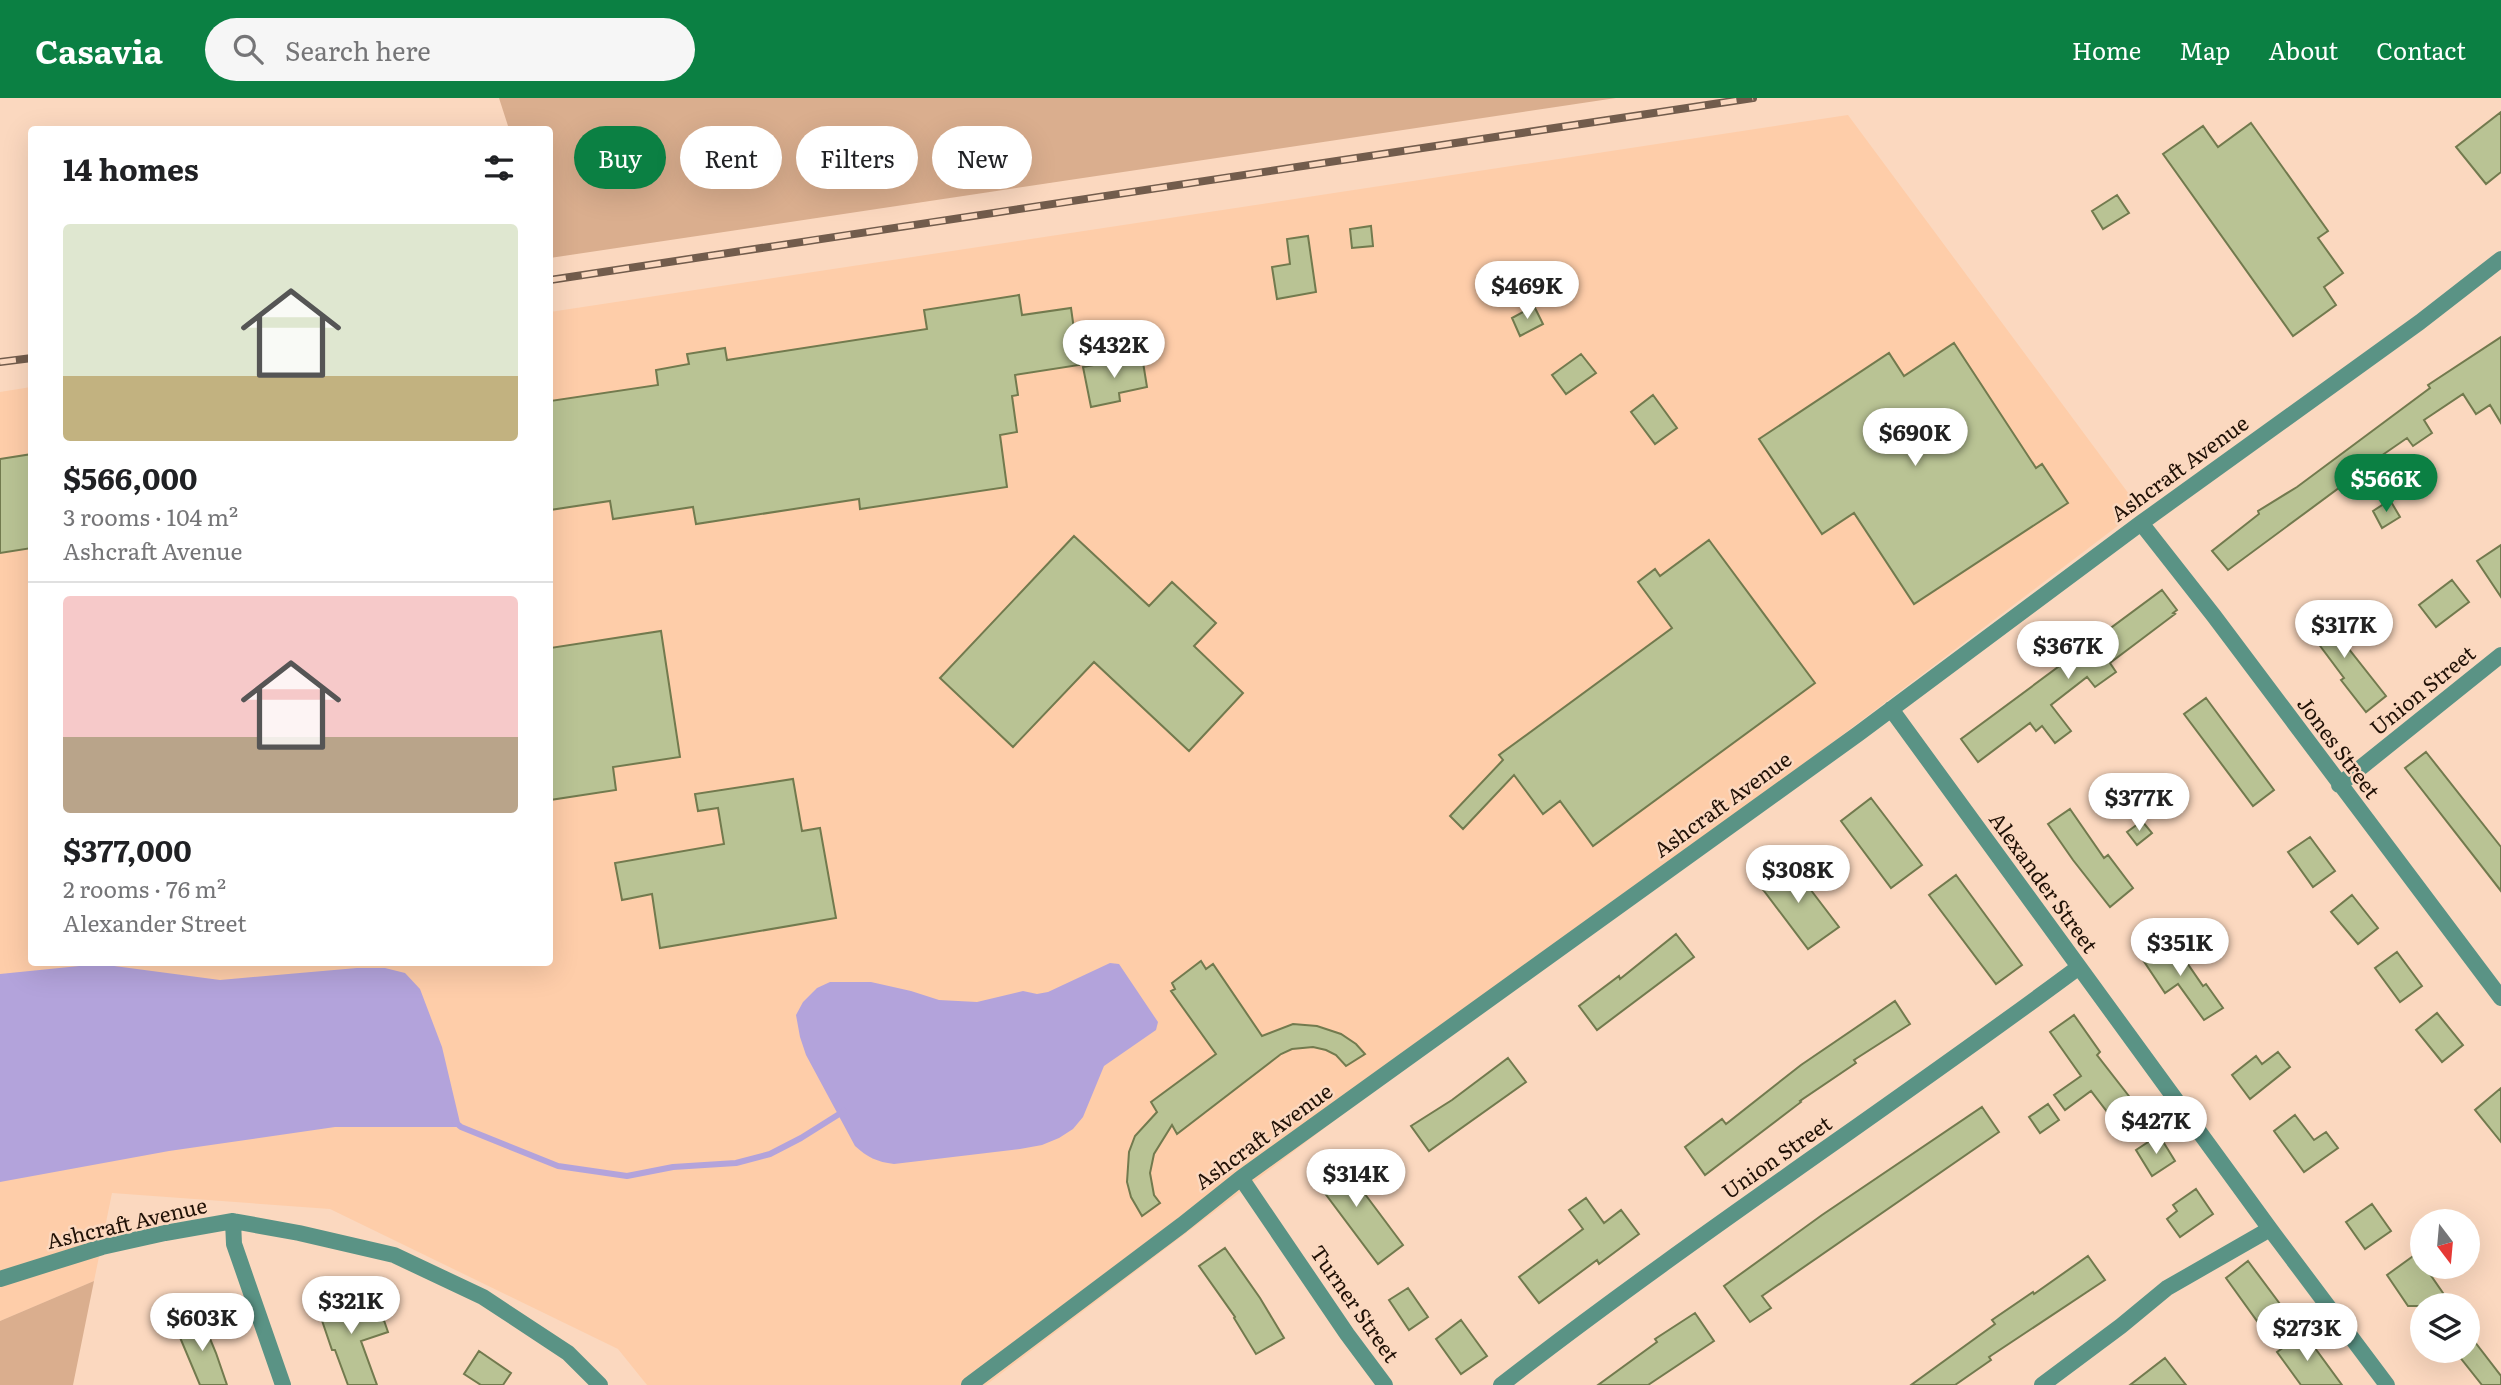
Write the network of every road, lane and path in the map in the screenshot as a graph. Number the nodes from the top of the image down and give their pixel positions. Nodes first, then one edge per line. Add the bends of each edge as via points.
1 (2501, 259) edge
2 (2141, 523) junction
3 (2501, 655) edge
4 (1891, 709) junction
5 (2339, 785) junction
6 (2079, 967) junction
7 (2501, 998) edge
8 (1241, 1178) junction
9 (233, 1221) junction
10 (2270, 1229) junction
11 (0, 1279) edge
12 (283, 1385) edge
13 (600, 1385) edge
14 (969, 1385) edge
15 (1385, 1385) edge
16 (1501, 1385) edge
17 (2042, 1385) edge
18 (2387, 1385) edge

1 - 2 street, Ashcraft Avenue
2 - 4 street, Ashcraft Avenue
2 - 5 street, Jones Street
3 - 5 street, Union Street
4 - 6 street, Alexander Street
4 - 8 street, Ashcraft Avenue
5 - 7 street, Jones Street
6 - 10 street, Alexander Street
6 - 16 street, Union Street
8 - 14 street, Ashcraft Avenue
8 - 15 street, Turner Street
9 - 11 street, Ashcraft Avenue via 102,1247
9 - 12 street via 234,1244
9 - 13 street, Ashcraft Avenue via 394,1255 483,1297 568,1353
10 - 17 street via 2167,1288
10 - 18 street, Alexander Street

